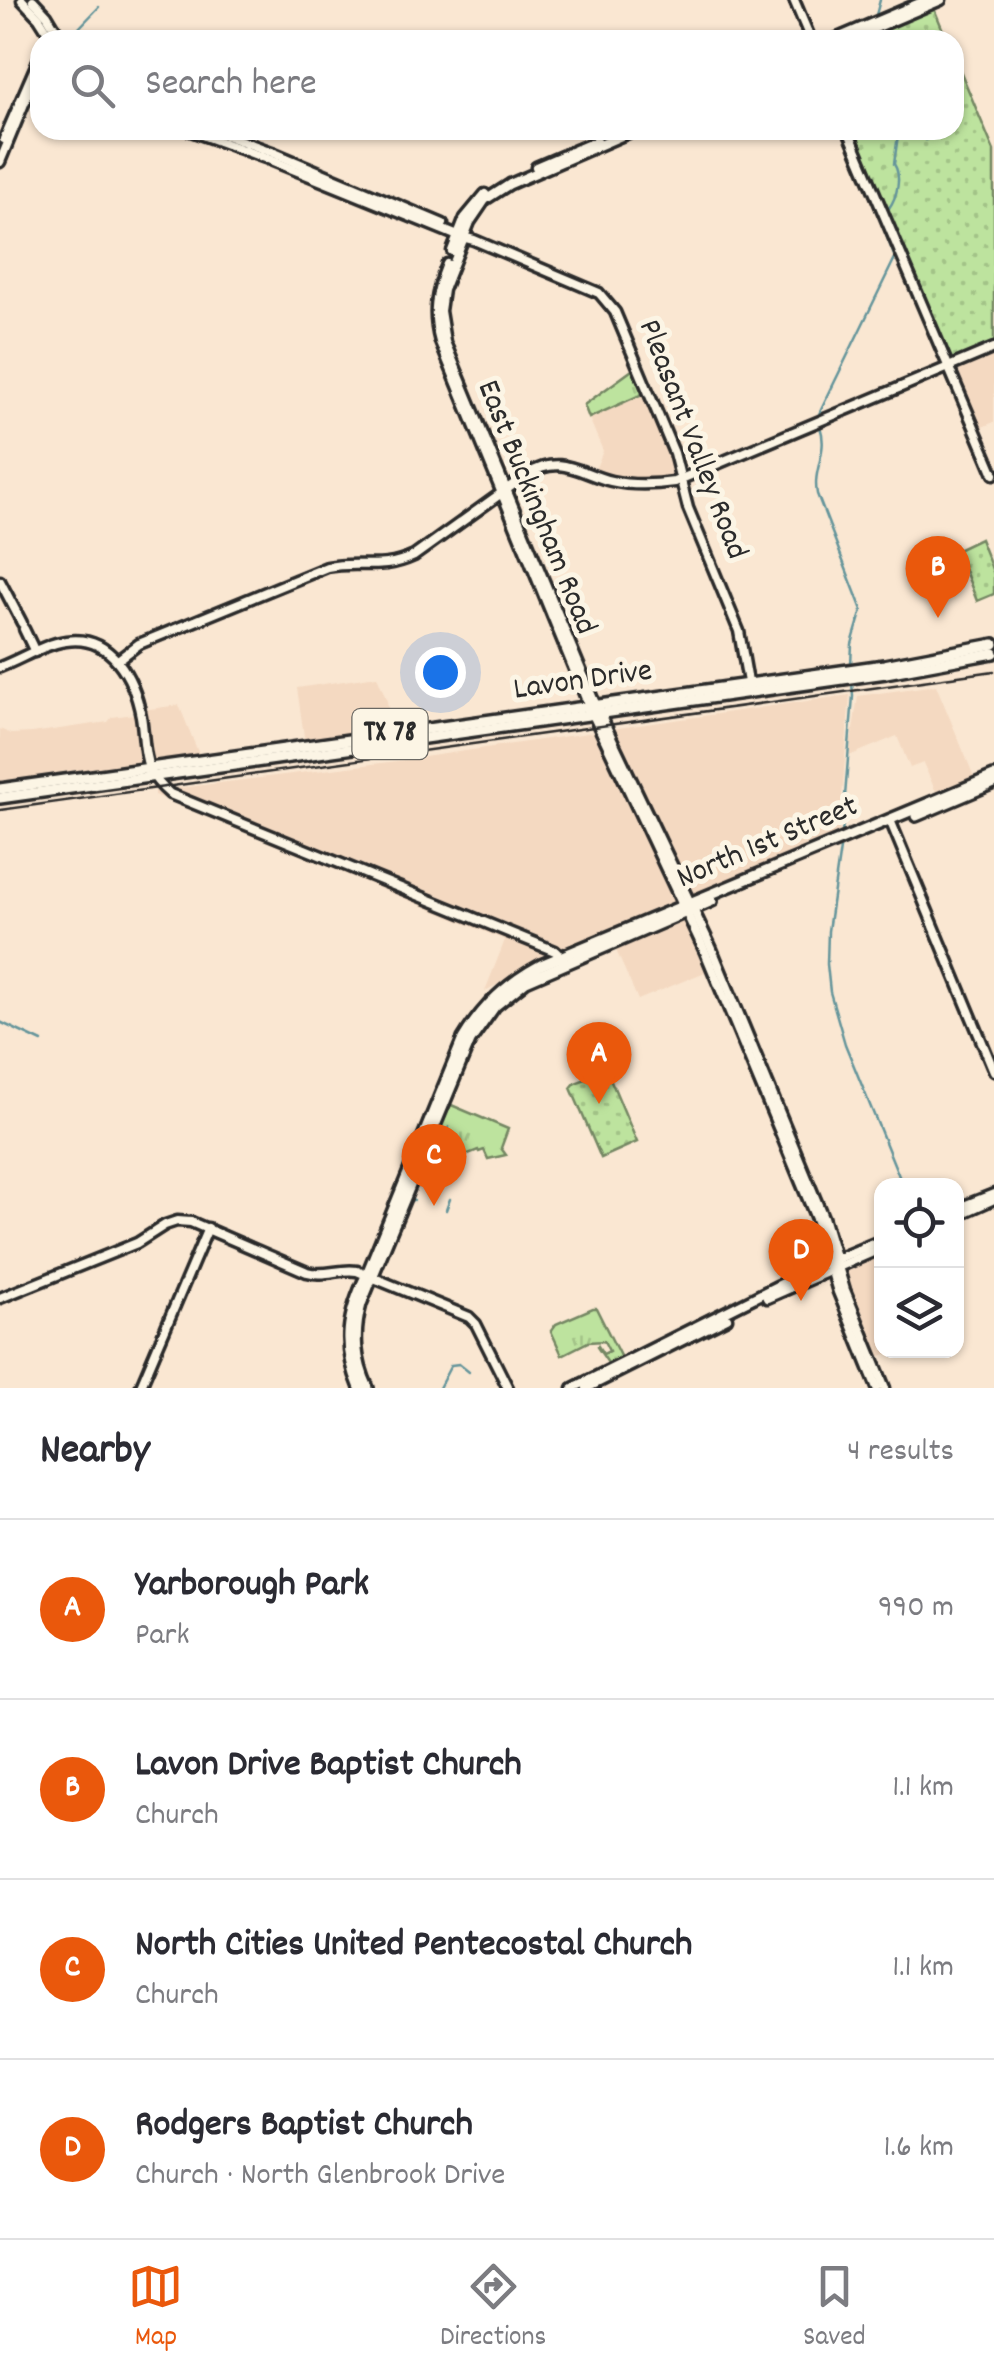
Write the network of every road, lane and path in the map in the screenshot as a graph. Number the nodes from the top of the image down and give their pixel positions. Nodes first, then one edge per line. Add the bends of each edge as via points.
1 (22, 0) edge
2 (34, 0) edge
3 (794, 0) edge
4 (927, 0) edge
5 (941, 0) edge
6 (905, 13) junction
7 (874, 26) junction
8 (47, 30) edge
9 (55, 30) edge
10 (807, 30) edge
11 (862, 30) edge
12 (866, 30) edge
13 (30, 80) edge
14 (30, 89) edge
15 (216, 140) edge
16 (239, 140) edge
17 (599, 140) edge
18 (613, 140) edge
19 (852, 140) edge
20 (0, 150) edge
21 (0, 162) edge
22 (460, 234) junction
23 (994, 348) edge
24 (948, 368) junction
25 (994, 474) edge
26 (680, 480) junction
27 (504, 491) junction
28 (0, 581) edge
29 (994, 644) edge
30 (970, 650) junction
31 (35, 652) junction
32 (994, 653) edge
33 (118, 660) junction
34 (946, 663) junction
35 (913, 665) junction
36 (0, 667) edge
37 (749, 688) junction
38 (594, 710) junction
39 (152, 772) junction
40 (989, 782) edge
41 (0, 790) edge
42 (0, 798) edge
43 (891, 823) junction
44 (840, 844) junction
45 (690, 907) junction
46 (546, 948) junction
47 (706, 953) junction
48 (563, 960) junction
49 (548, 962) junction
50 (720, 968) junction
51 (994, 1071) edge
52 (994, 1196) edge
53 (400, 1202) junction
54 (964, 1209) edge
55 (208, 1228) junction
56 (874, 1244) edge
57 (874, 1251) edge
58 (833, 1264) junction
59 (370, 1276) junction
60 (0, 1298) edge
61 (858, 1330) junction
62 (140, 1388) edge
63 (360, 1388) edge
64 (368, 1388) edge
65 (508, 1388) edge
66 (573, 1388) edge
67 (587, 1388) edge
68 (878, 1388) edge
69 (885, 1388) edge

1 - 8 main road
2 - 9 main road
3 - 10 main road
4 - 6 main road
5 - 6 main road
6 - 7 main road
7 - 11 main road
7 - 12 main road
13 - 20 main road
14 - 21 main road
15 - 22 main road, Pleasant Valley Road
16 - 22 main road, Pleasant Valley Road
17 - 22 main road via 504,181 470,209
18 - 22 main road via 496,192
19 - 24 main road
22 - 26 main road, Pleasant Valley Road via 606,300
22 - 27 main road, East Buckingham Road via 443,290 441,326
23 - 24 main road
24 - 25 main road
24 - 26 main road
26 - 27 main road via 636,485 558,464 534,470
26 - 37 main road, Pleasant Valley Road via 739,631
27 - 33 main road via 399,563 327,567 140,644
27 - 38 main road, East Buckingham Road
28 - 31 main road
29 - 30 main road, Lavon Drive / TX 78
30 - 34 main road
30 - 35 main road, Lavon Drive / TX 78
31 - 33 main road via 83,641
31 - 36 main road
32 - 34 main road, Lavon Drive / TX 78
33 - 39 main road via 140,710
34 - 35 main road, Lavon Drive / TX 78
35 - 37 main road, Lavon Drive / TX 78
37 - 38 main road, Lavon Drive / TX 78
38 - 39 main road, Lavon Drive / TX 78
38 - 45 main road, East Buckingham Road
39 - 41 main road, Lavon Drive / TX 78
39 - 42 main road, Lavon Drive / TX 78
39 - 46 main road via 175,798
40 - 43 main road, North 1st Street
43 - 44 main road, North 1st Street
43 - 44 main road, North 1st Street
43 - 51 main road
44 - 45 main road, North 1st Street
45 - 47 main road
45 - 48 main road, North 1st Street
45 - 50 main road
46 - 48 main road
46 - 49 main road
47 - 50 main road
47 - 58 main road
48 - 49 main road
48 - 53 main road via 514,989 484,1018
49 - 53 main road via 510,983 462,1040
50 - 58 main road via 823,1218
52 - 54 main road
53 - 59 main road
55 - 59 main road via 309,1272
55 - 60 main road via 165,1224 131,1246
55 - 62 main road
56 - 58 main road
57 - 58 main road
58 - 61 main road
58 - 66 main road
58 - 67 main road
59 - 63 main road via 355,1300 348,1335
59 - 64 main road via 356,1337
59 - 65 main road via 469,1317
61 - 68 main road
61 - 69 main road

